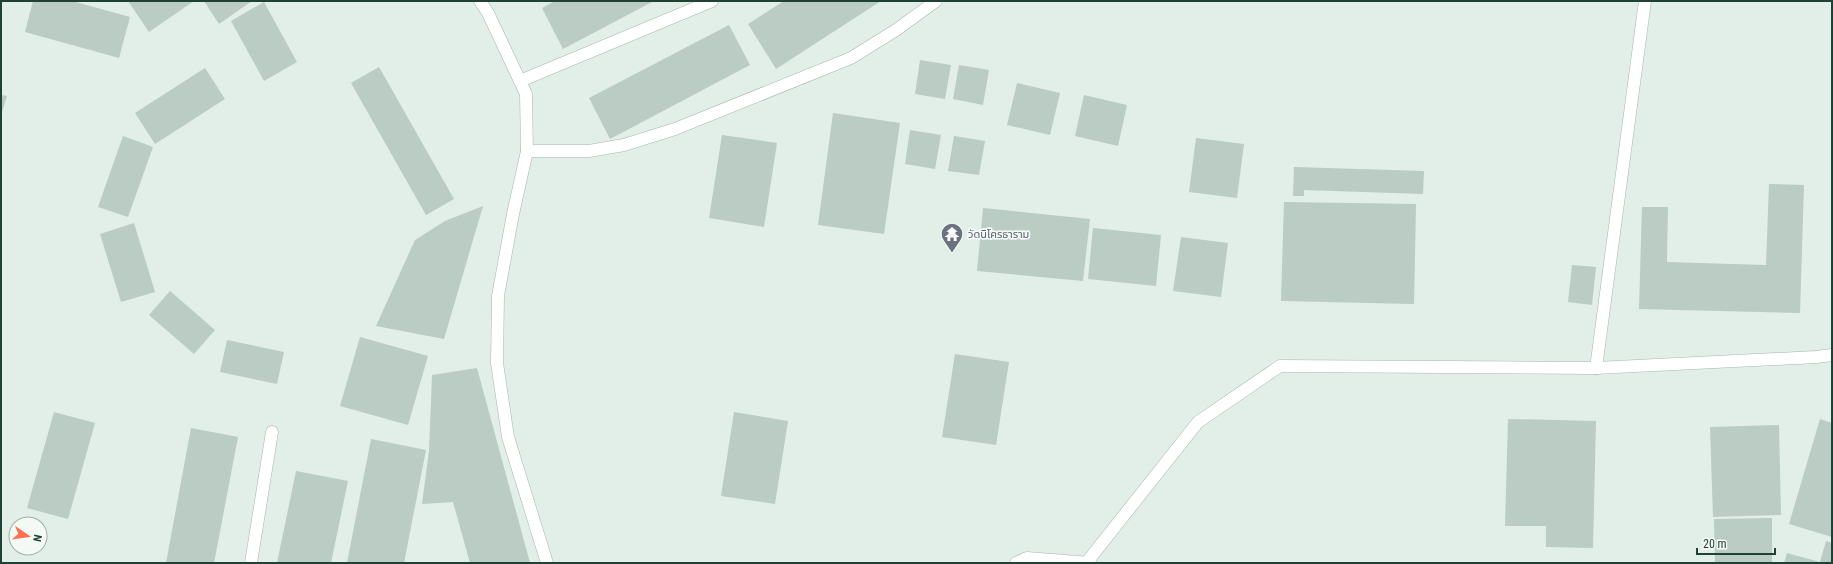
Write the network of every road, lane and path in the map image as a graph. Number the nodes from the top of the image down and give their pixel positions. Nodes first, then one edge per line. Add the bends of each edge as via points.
1 (480, 1) edge
2 (712, 1) edge
3 (936, 1) edge
4 (1645, 1) edge
5 (520, 81) junction
6 (527, 151) junction
7 (1832, 355) edge
8 (1596, 368) junction
9 (272, 432) dead end
10 (251, 563) edge
11 (547, 563) edge
12 (1016, 563) edge
13 (1088, 563) edge

1 - 5 street
2 - 5 street
3 - 6 street via 851,58 675,129 624,145 589,151
4 - 8 street
5 - 6 street via 526,94
6 - 11 street via 498,296 497,363 508,437
7 - 8 street
8 - 13 street via 1280,366 1198,422
9 - 10 street
12 - 13 street via 1026,558

